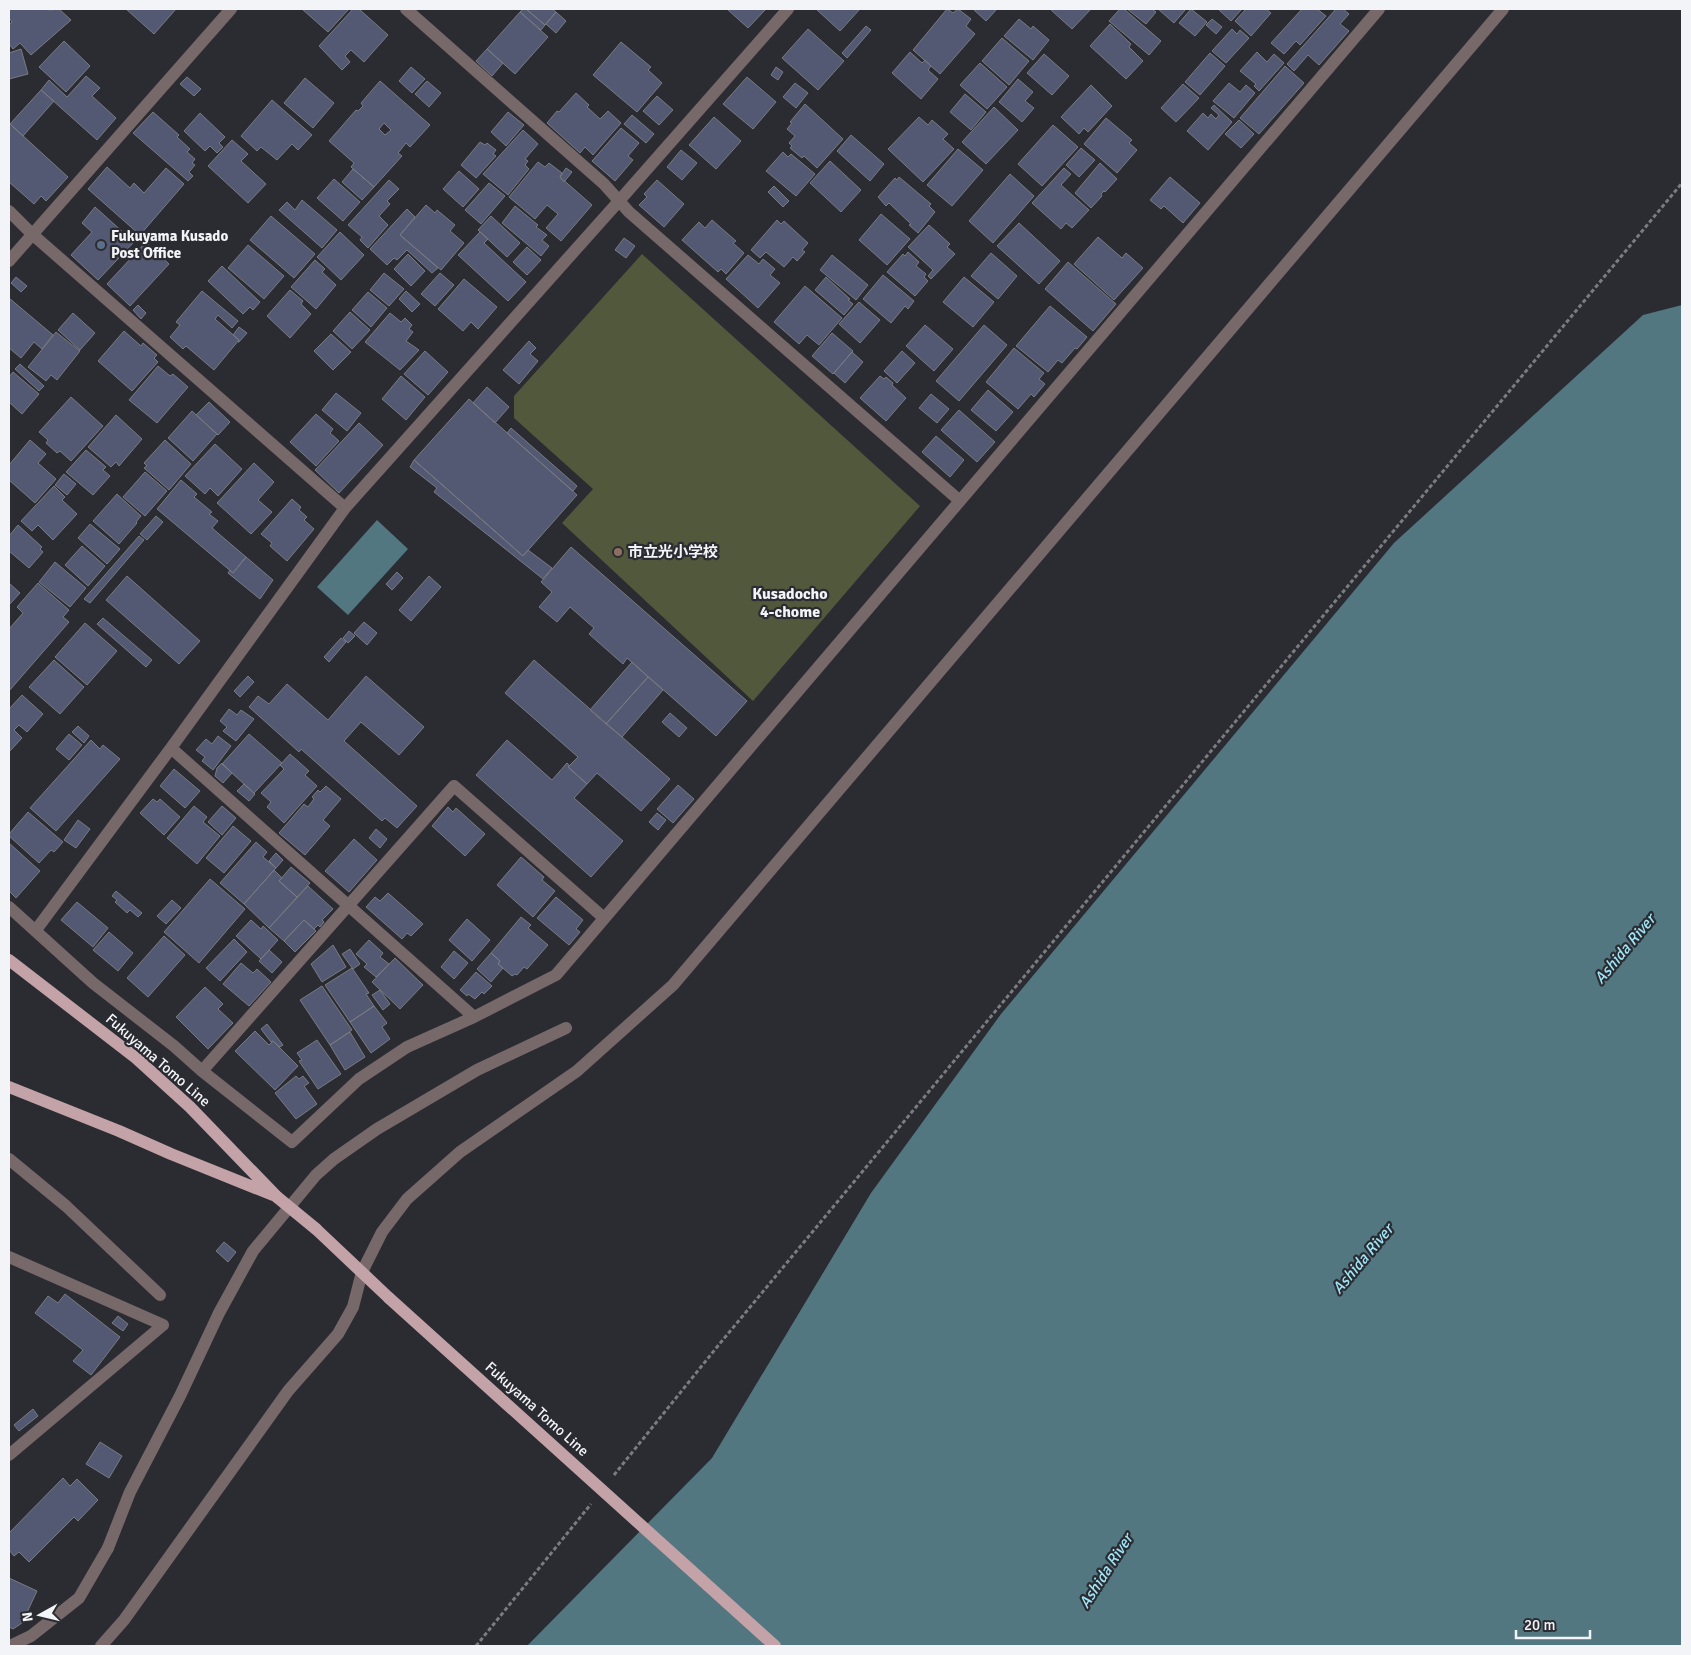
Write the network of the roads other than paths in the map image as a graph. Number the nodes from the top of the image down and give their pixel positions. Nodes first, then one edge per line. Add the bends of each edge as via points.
1 (231, 9) edge
2 (406, 9) edge
3 (788, 9) edge
4 (1380, 9) edge
5 (1503, 9) edge
6 (619, 201) junction
7 (9, 211) edge
8 (32, 234) junction
9 (9, 261) edge
10 (960, 501) junction
11 (345, 508) junction
12 (171, 748) junction
13 (9, 906) edge
14 (349, 906) junction
15 (604, 918) junction
16 (36, 930) junction
17 (9, 960) edge
18 (474, 1017) junction
19 (566, 1028) dead end
20 (202, 1072) junction
21 (9, 1087) edge
22 (9, 1159) edge
23 (277, 1196) junction
24 (9, 1257) edge
25 (362, 1272) junction
26 (160, 1295) dead end
27 (9, 1455) edge
28 (10, 1646) edge
29 (101, 1646) edge
30 (775, 1646) edge

1 - 8 street
2 - 6 street via 604,184
3 - 6 street
4 - 10 street
5 - 25 street via 673,985 577,1071 460,1152 407,1199 382,1232
6 - 10 street
6 - 11 street
7 - 8 street
8 - 9 street
8 - 11 street
10 - 15 street
11 - 12 street
12 - 14 street
12 - 16 street
13 - 16 street
14 - 15 street via 454,786
14 - 18 street
14 - 20 street
15 - 18 street via 556,975
16 - 20 street via 93,984 174,1046
17 - 23 main road, Fukuyama Tomo Line via 136,1058 190,1107
18 - 20 street via 407,1047 359,1079 292,1142
19 - 28 street via 477,1070 377,1129 316,1175 253,1251 130,1492 108,1548 79,1598 30,1636
21 - 23 main road, Fukuyama Tomo Line
22 - 26 street via 66,1206
23 - 25 main road, Fukuyama Tomo Line, bridge
24 - 27 street via 163,1325
25 - 29 street via 353,1307 338,1334 288,1391 124,1620
25 - 30 main road, Fukuyama Tomo Line, bridge

